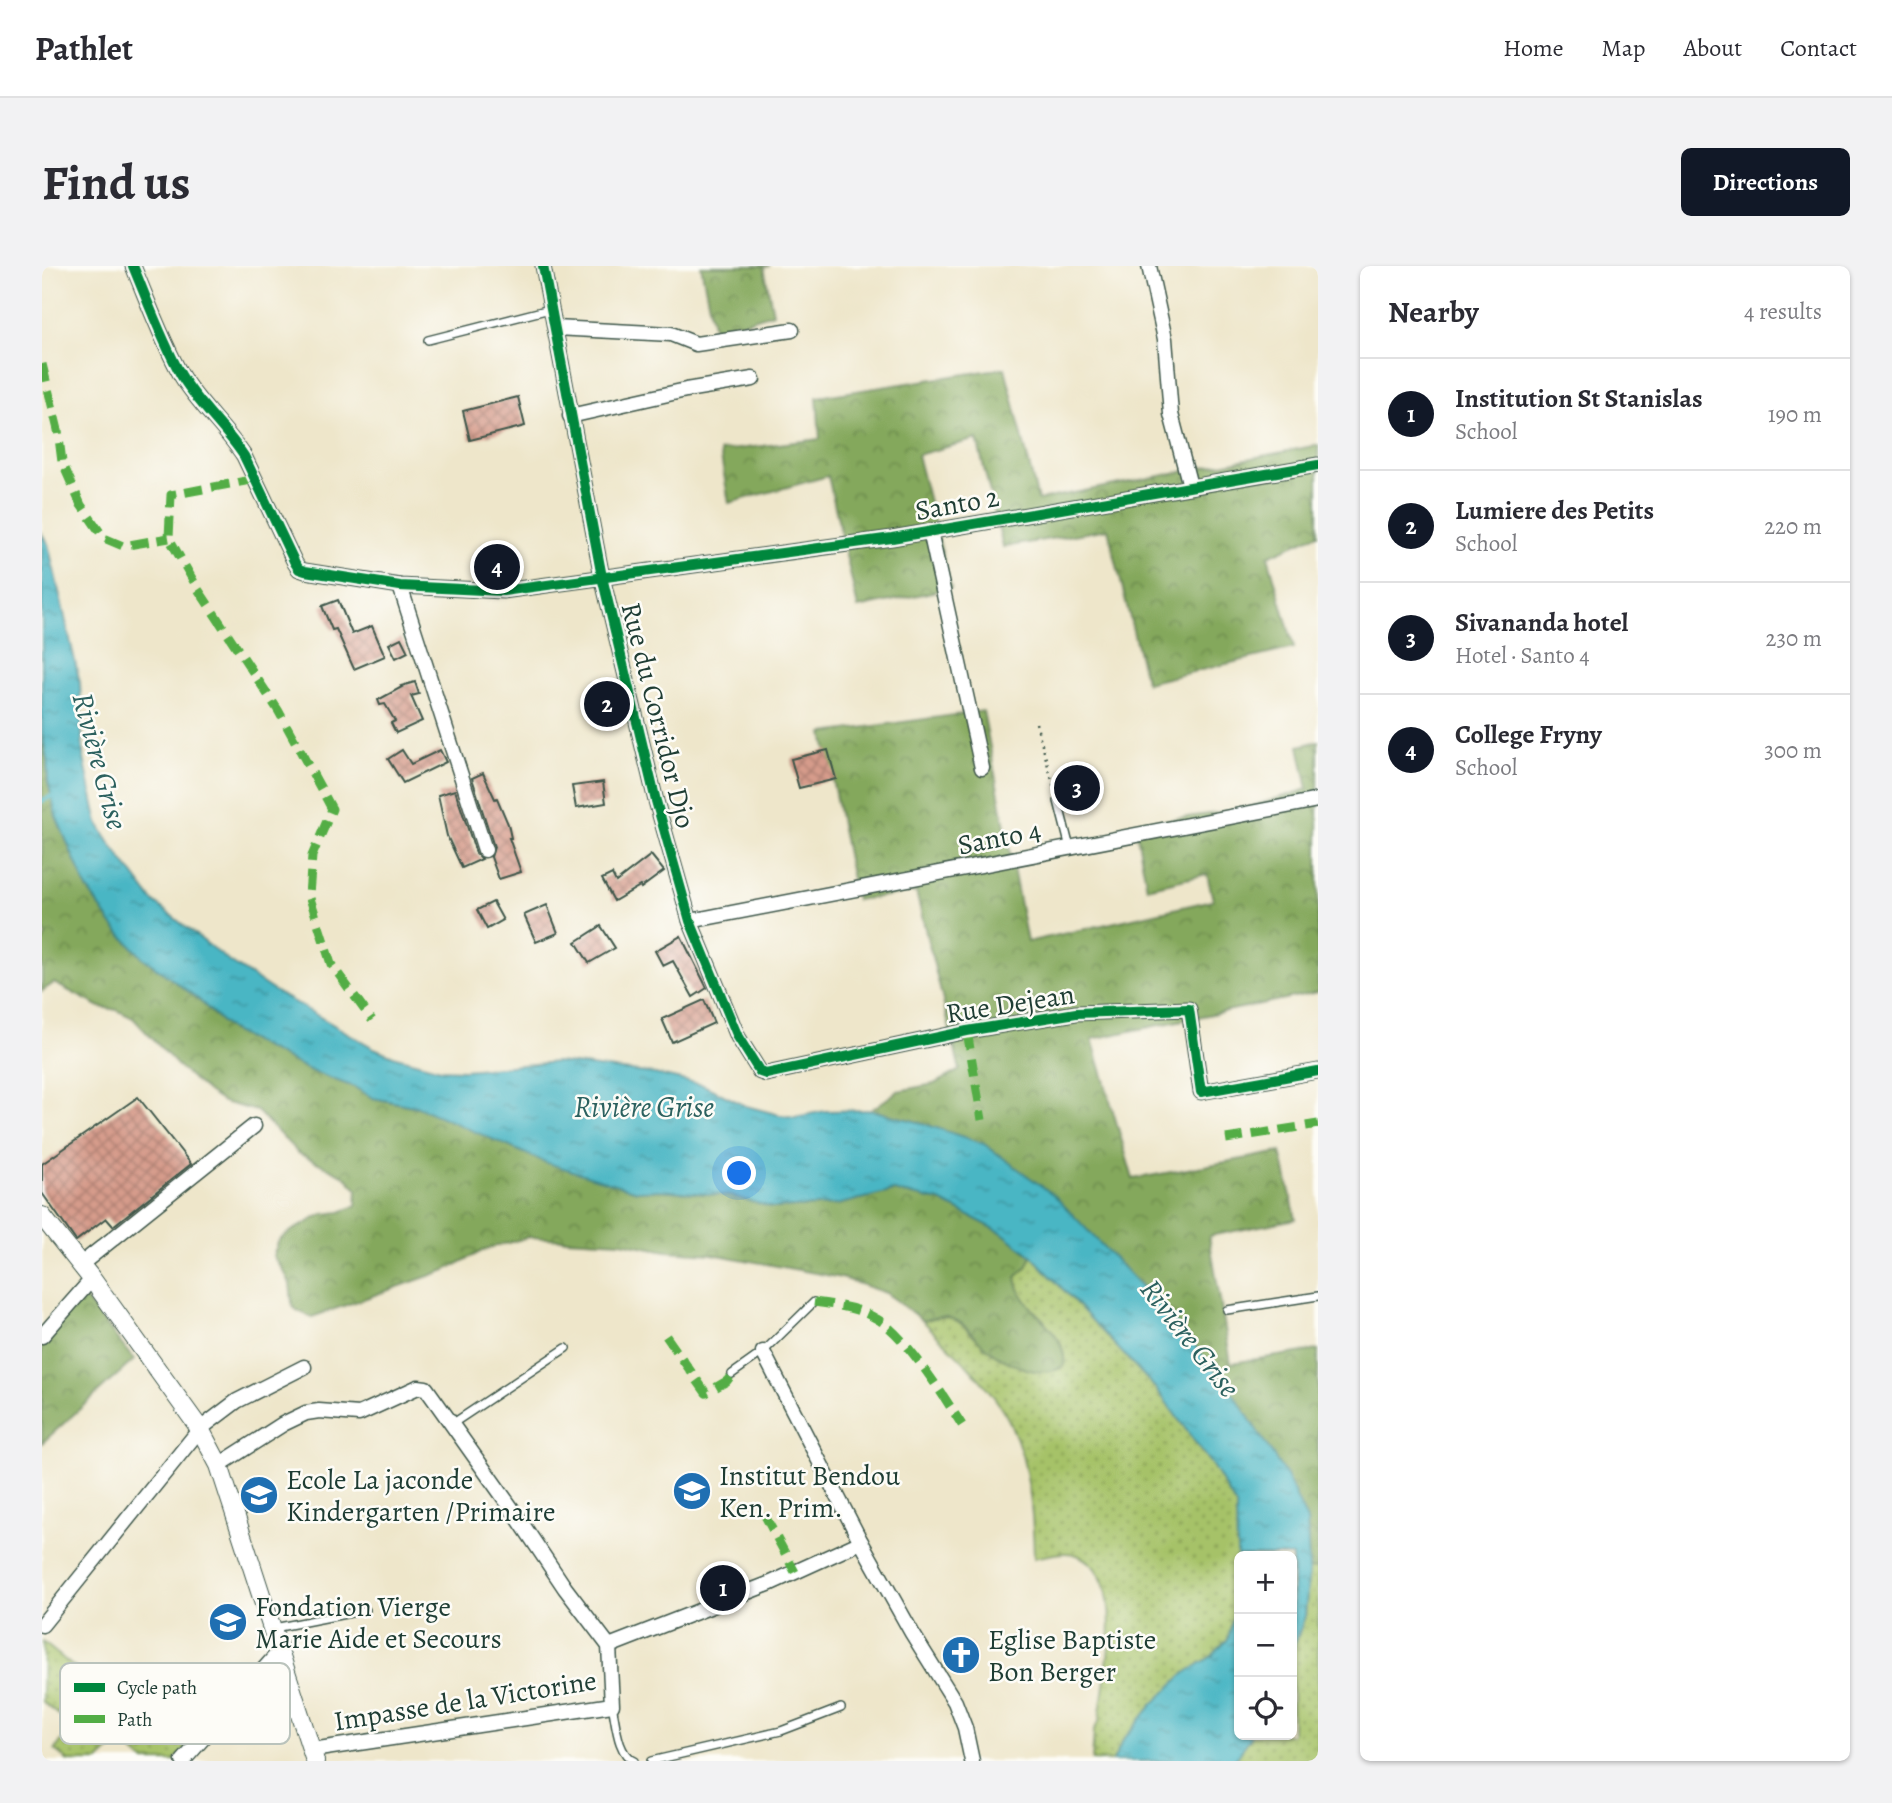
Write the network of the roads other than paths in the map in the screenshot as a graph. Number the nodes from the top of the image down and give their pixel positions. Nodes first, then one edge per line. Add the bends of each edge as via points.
1 (133, 266) edge
2 (543, 266) edge
3 (1149, 266) edge
4 (551, 309) junction
5 (555, 328) junction
6 (792, 330) dead end
7 (428, 340) dead end
8 (753, 379) dead end
9 (570, 416) junction
10 (1318, 465) edge
11 (1190, 486) junction
12 (930, 531) junction
13 (602, 577) junction
14 (400, 586) junction
15 (982, 768) dead end
16 (1318, 800) edge
17 (1058, 801) road end
18 (1070, 848) junction
19 (485, 850) dead end
20 (690, 921) junction
21 (1318, 1071) edge
22 (766, 1074) joint
23 (254, 1126) dead end
24 (42, 1216) edge
25 (80, 1265) junction
26 (92, 1279) junction
27 (1318, 1296) edge
28 (814, 1303) dead end
29 (1227, 1310) dead end
30 (42, 1336) edge
31 (566, 1348) dead end
32 (763, 1352) junction
33 (304, 1367) dead end
34 (732, 1374) dead end
35 (452, 1424) junction
36 (200, 1429) junction
37 (219, 1465) junction
38 (861, 1542) junction
39 (366, 1611) dead end
40 (42, 1625) edge
41 (273, 1629) junction
42 (609, 1646) junction
43 (279, 1652) junction
44 (269, 1663) edge
45 (283, 1663) edge
46 (290, 1684) edge
47 (612, 1705) junction
48 (841, 1709) dead end
49 (198, 1744) edge
50 (314, 1755) edge
51 (183, 1761) edge
52 (634, 1761) edge
53 (651, 1761) edge
54 (972, 1761) edge

1 - 14 street, Santo 2 via 180,372 244,456 299,569
2 - 4 street, Rue du Corridor Djo
3 - 11 street via 1166,339 1171,414
4 - 5 street, Rue du Corridor Djo
4 - 7 lane
5 - 6 street via 670,334 696,344
5 - 9 street, Rue du Corridor Djo
8 - 9 street
9 - 13 street, Rue du Corridor Djo
10 - 11 street, Santo 2
11 - 12 street, Santo 2
12 - 13 street, Santo 2
12 - 15 street
13 - 14 street, Santo 2 via 503,591
13 - 20 street, Rue du Corridor Djo
14 - 19 street
16 - 18 street, Santo 4
17 - 18 lane
18 - 20 street, Santo 4
20 - 22 street, Rue du Corridor Djo via 738,1037 760,1072
21 - 22 street, Rue Dejean via 1201,1092 1189,1009 1076,1013
23 - 25 street
24 - 25 street
25 - 26 street
26 - 30 street
26 - 36 street
27 - 29 lane
28 - 32 lane
31 - 35 lane
32 - 34 lane
32 - 38 street
33 - 36 street via 237,1401
35 - 37 street, Impasse de la Victorine via 430,1391 418,1387 359,1414 306,1413
35 - 42 street, Impasse de la Victorine
36 - 37 street
36 - 40 street
37 - 41 street
38 - 42 street via 772,1583
38 - 54 street via 955,1702
39 - 41 lane
41 - 43 street
42 - 47 street, Impasse de la Victorine
43 - 44 street
43 - 45 street
46 - 50 street
47 - 50 street, Impasse de la Victorine
47 - 52 lane via 623,1752
48 - 53 lane via 781,1731
49 - 51 street

